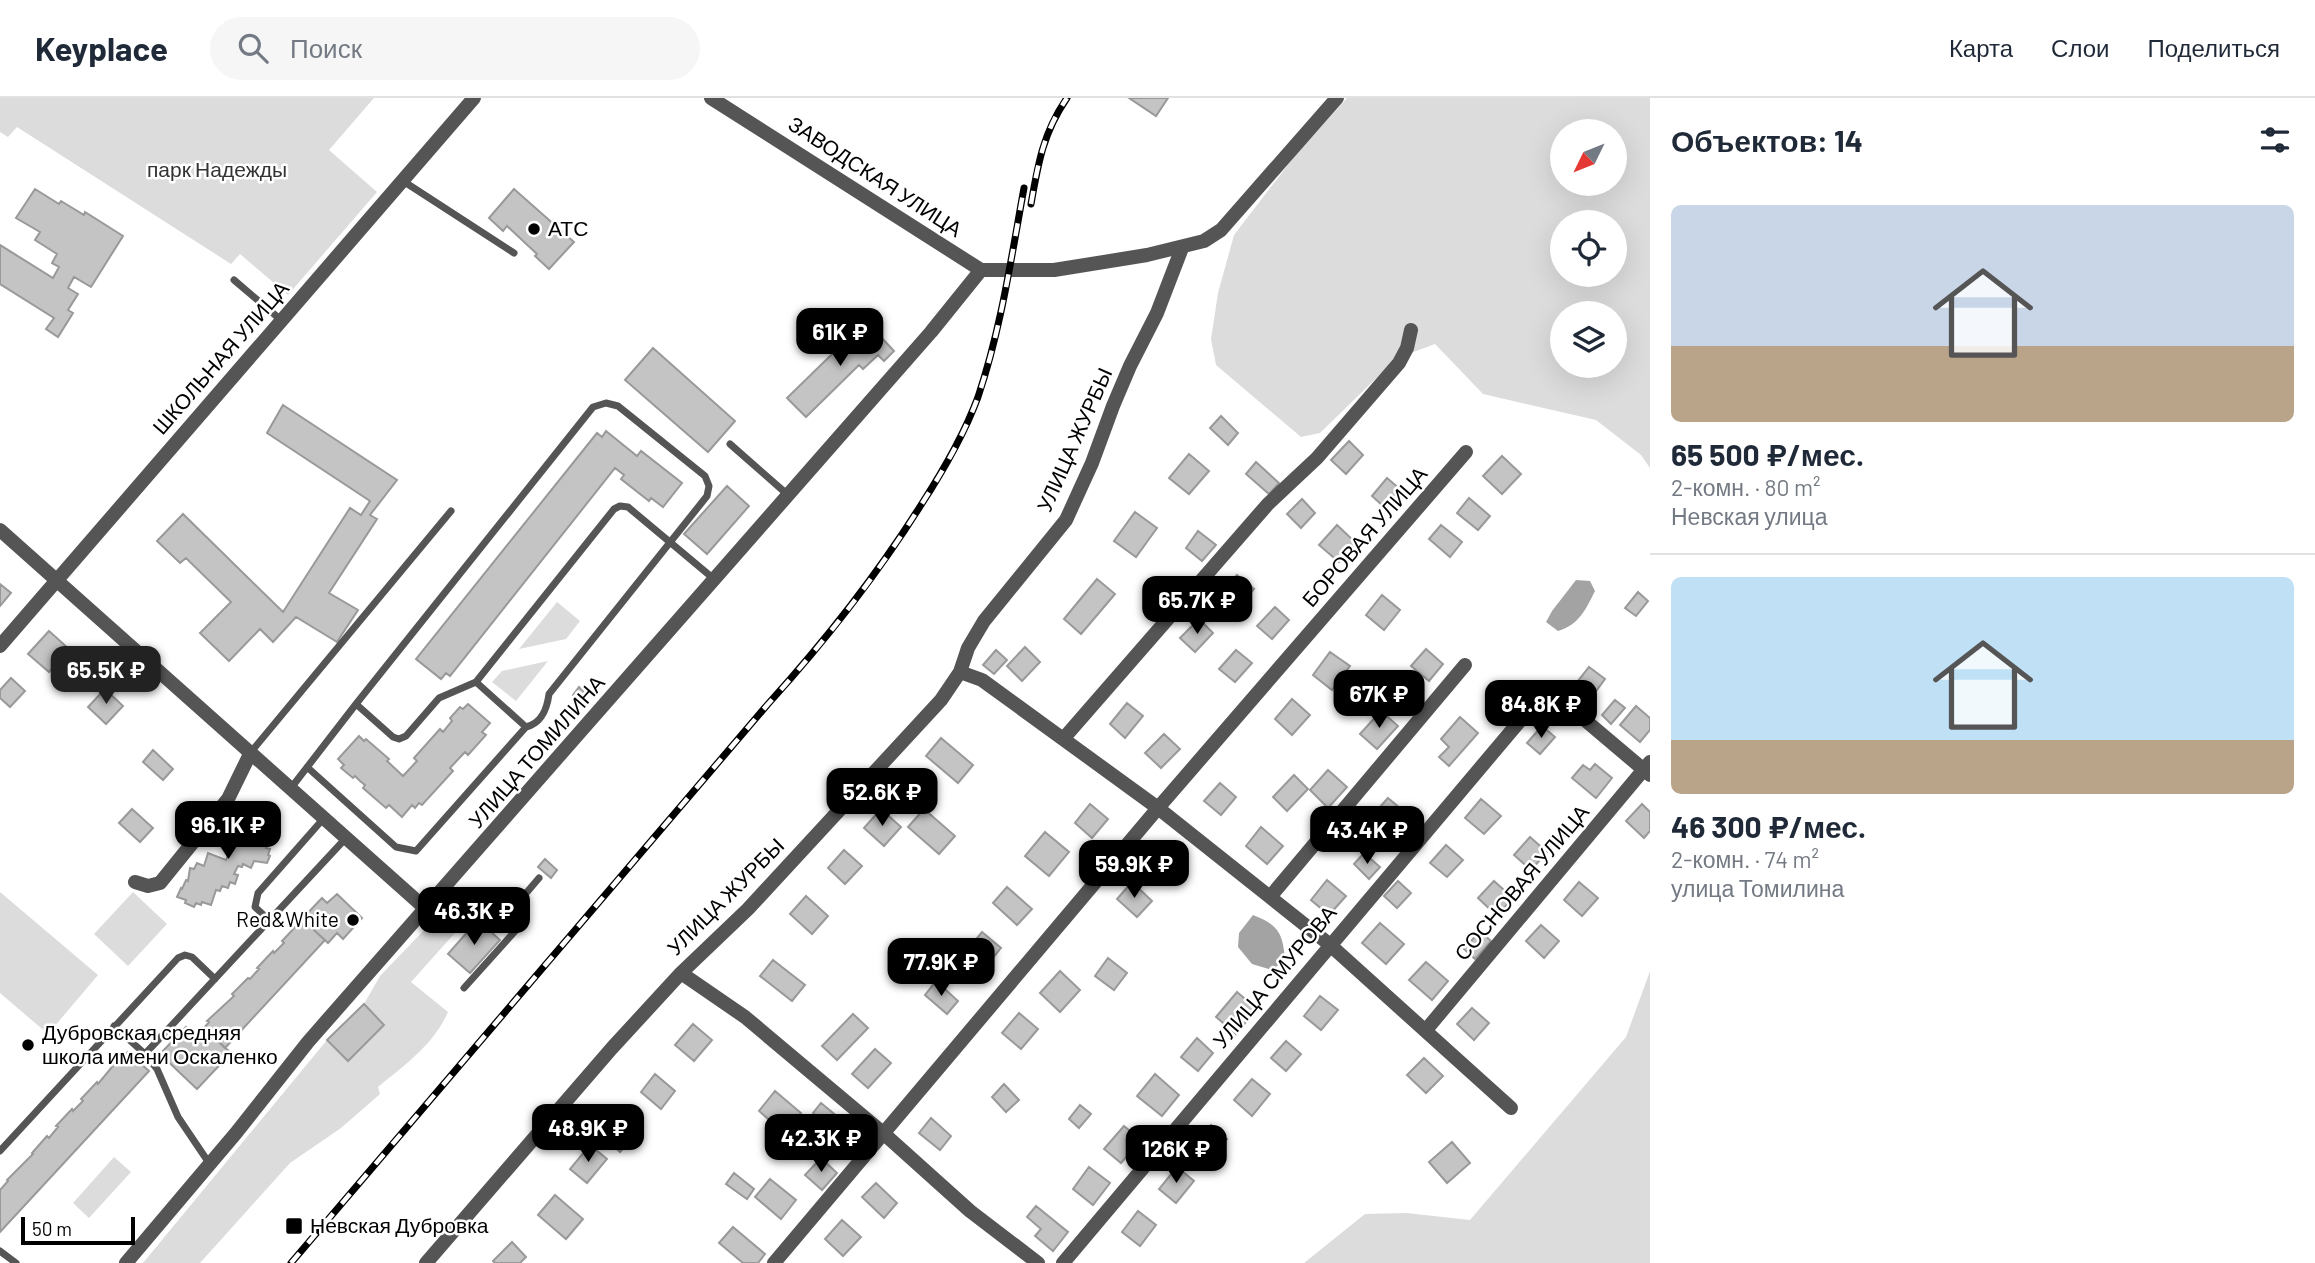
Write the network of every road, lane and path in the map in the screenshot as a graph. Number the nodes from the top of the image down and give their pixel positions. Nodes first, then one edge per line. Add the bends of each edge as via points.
1 (474, 98) edge
2 (711, 98) edge
3 (1337, 98) edge
4 (403, 181) junction
5 (1182, 248) junction
6 (514, 253) dead end
7 (981, 270) junction
8 (234, 279) dead end
9 (281, 320) junction
10 (1410, 330) dead end
11 (730, 444) dead end
12 (1466, 452) dead end
13 (788, 495) junction
14 (451, 511) dead end
15 (0, 530) edge
16 (671, 542) junction
17 (715, 579) junction
18 (58, 580) junction
19 (0, 646) edge
20 (1465, 664) dead end
21 (960, 672) junction
22 (476, 682) junction
23 (356, 704) junction
24 (526, 727) junction
25 (1064, 738) junction
26 (251, 752) junction
27 (306, 767) junction
28 (1648, 769) edge
29 (291, 788) junction
30 (1158, 808) junction
31 (324, 818) junction
32 (346, 838) junction
33 (539, 878) dead end
34 (135, 882) dead end
35 (442, 891) junction
36 (1270, 897) junction
37 (516, 905) junction
38 (426, 909) junction
39 (269, 920) junction
40 (1329, 944) junction
41 (681, 972) junction
42 (215, 979) junction
43 (464, 988) dead end
44 (114, 1026) junction
45 (1426, 1030) junction
46 (145, 1054) junction
47 (1511, 1108) dead end
48 (882, 1132) junction
49 (0, 1152) edge
50 (210, 1164) junction
51 (0, 1251) edge
52 (16, 1263) edge
53 (126, 1263) edge
54 (426, 1263) edge
55 (774, 1263) edge
56 (1038, 1263) edge
57 (1062, 1263) edge

1 - 4 street, ШКОЛЬНАЯ УЛИЦА
2 - 7 street, ЗАВОДСКАЯ УЛИЦА
3 - 5 street via 1221,230
4 - 6 lane
4 - 9 street, ШКОЛЬНАЯ УЛИЦА
5 - 7 street via 1054,270
5 - 21 street, УЛИЦА ЖУРБЫ via 1066,520 984,621
7 - 13 street, УЛИЦА ТОМИЛИНА
8 - 9 lane
9 - 18 street, ШКОЛЬНАЯ УЛИЦА
10 - 25 street via 1399,363
11 - 13 lane
12 - 30 street, БОРОВАЯ УЛИЦА
13 - 17 street, УЛИЦА ТОМИЛИНА
14 - 26 lane
15 - 18 street
16 - 17 lane
16 - 22 lane via 628,507 614,509
16 - 23 lane via 707,496 705,476 618,406 593,407
16 - 24 lane via 549,694 546,711
17 - 35 street, УЛИЦА ТОМИЛИНА
18 - 19 street, ШКОЛЬНАЯ УЛИЦА
18 - 26 street
20 - 36 street
21 - 25 street via 982,680
21 - 41 street, УЛИЦА ЖУРБЫ via 941,700 758,899
22 - 23 lane via 439,698 399,739
22 - 24 lane
23 - 27 lane
24 - 27 lane via 416,851 396,847
25 - 30 street
26 - 29 street
26 - 34 street via 228,799 160,883
27 - 29 lane
28 - 40 street, УЛИЦА СМУРОВА via 1553,693 1540,697
28 - 45 street, СОСНОВАЯ УЛИЦА
29 - 31 street
30 - 36 street
30 - 48 street, БОРОВАЯ УЛИЦА
31 - 32 street
31 - 39 lane via 258,893 255,907
32 - 38 street
32 - 39 lane
33 - 37 lane
35 - 37 lane via 462,896 489,894
35 - 38 street, УЛИЦА ТОМИЛИНА
36 - 40 street
37 - 43 lane via 525,920
38 - 50 street, УЛИЦА ТОМИЛИНА via 307,1042
39 - 42 lane
40 - 45 street
40 - 57 street, УЛИЦА СМУРОВА
41 - 48 street via 745,1017
41 - 54 street, УЛИЦА ЖУРБЫ
42 - 44 lane via 192,957 178,958
42 - 46 lane
44 - 46 lane
44 - 49 lane
45 - 47 street
46 - 50 lane via 157,1069 178,1117
48 - 55 street, БОРОВАЯ УЛИЦА
48 - 56 street via 970,1212
50 - 53 street, УЛИЦА ТОМИЛИНА
51 - 52 lane

